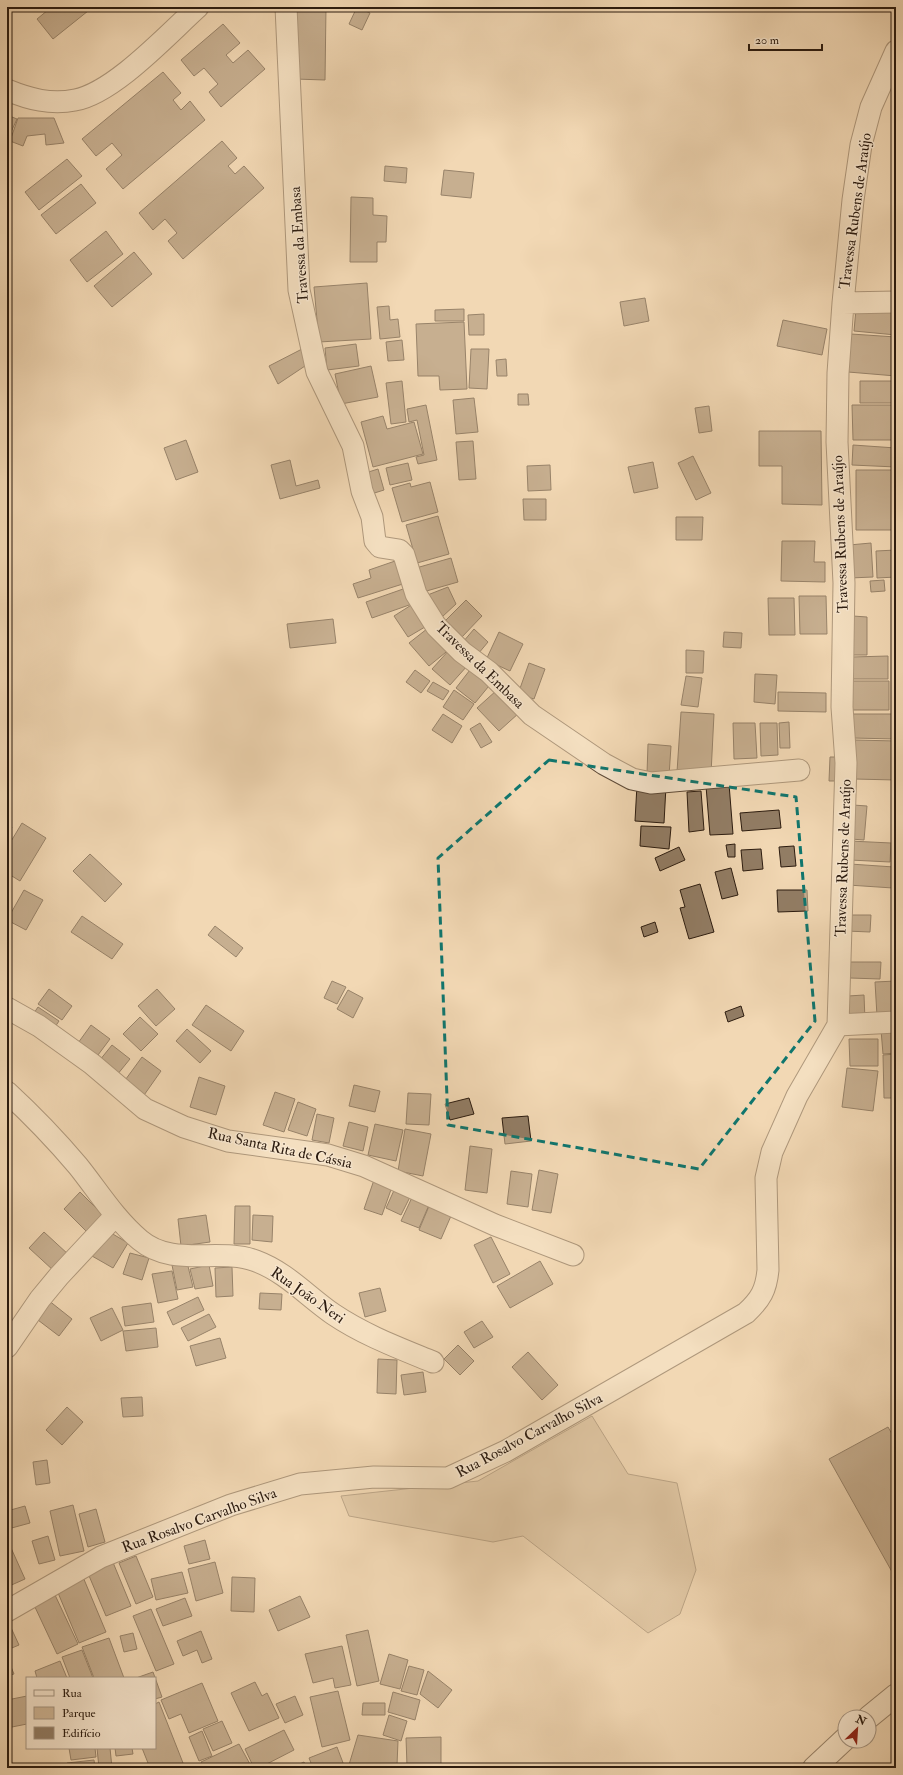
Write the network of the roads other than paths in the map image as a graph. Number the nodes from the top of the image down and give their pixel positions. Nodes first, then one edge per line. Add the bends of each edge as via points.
1 (198, 7) edge
2 (286, 7) edge
3 (896, 51) edge
4 (7, 90) edge
5 (896, 302) edge
6 (843, 303) junction
7 (799, 770) dead end
8 (7, 1008) edge
9 (896, 1022) edge
10 (838, 1025) junction
11 (7, 1092) edge
12 (115, 1216) junction
13 (574, 1255) dead end
14 (7, 1347) edge
15 (433, 1362) dead end
16 (7, 1611) edge
17 (896, 1695) edge
18 (877, 1710) edge
19 (837, 1746) edge
20 (814, 1768) edge

1 - 4 street via 122,76 98,92 76,100 52,102 27,98
2 - 7 street, Travessa da Embasa via 299,290 317,372 353,446 362,491 372,517 375,541 380,547 399,550 404,555 416,594 436,626 462,652 489,672 532,715 611,768 632,779 651,783
3 - 6 street, Travessa Rubens de Araújo via 871,107 861,145
5 - 6 street
6 - 10 street, Travessa Rubens de Araújo via 837,442 844,582 842,707 846,764
8 - 13 street, Rua Santa Rita de Cássia via 40,1026 92,1064 145,1109 184,1127 228,1141 328,1155 364,1166 495,1225
9 - 10 street
10 - 16 street, Rua Rosalvo Carvalho Silva via 797,1096 772,1152 766,1178 767,1282 758,1302 746,1313 506,1451 448,1478 374,1477 300,1484 232,1505 101,1557
11 - 12 street, Rua João Neri via 72,1160
12 - 14 street via 40,1299
12 - 15 street, Rua João Neri via 140,1241 156,1251 174,1255 238,1257 256,1261 276,1270 356,1329
17 - 18 main road
19 - 20 main road

